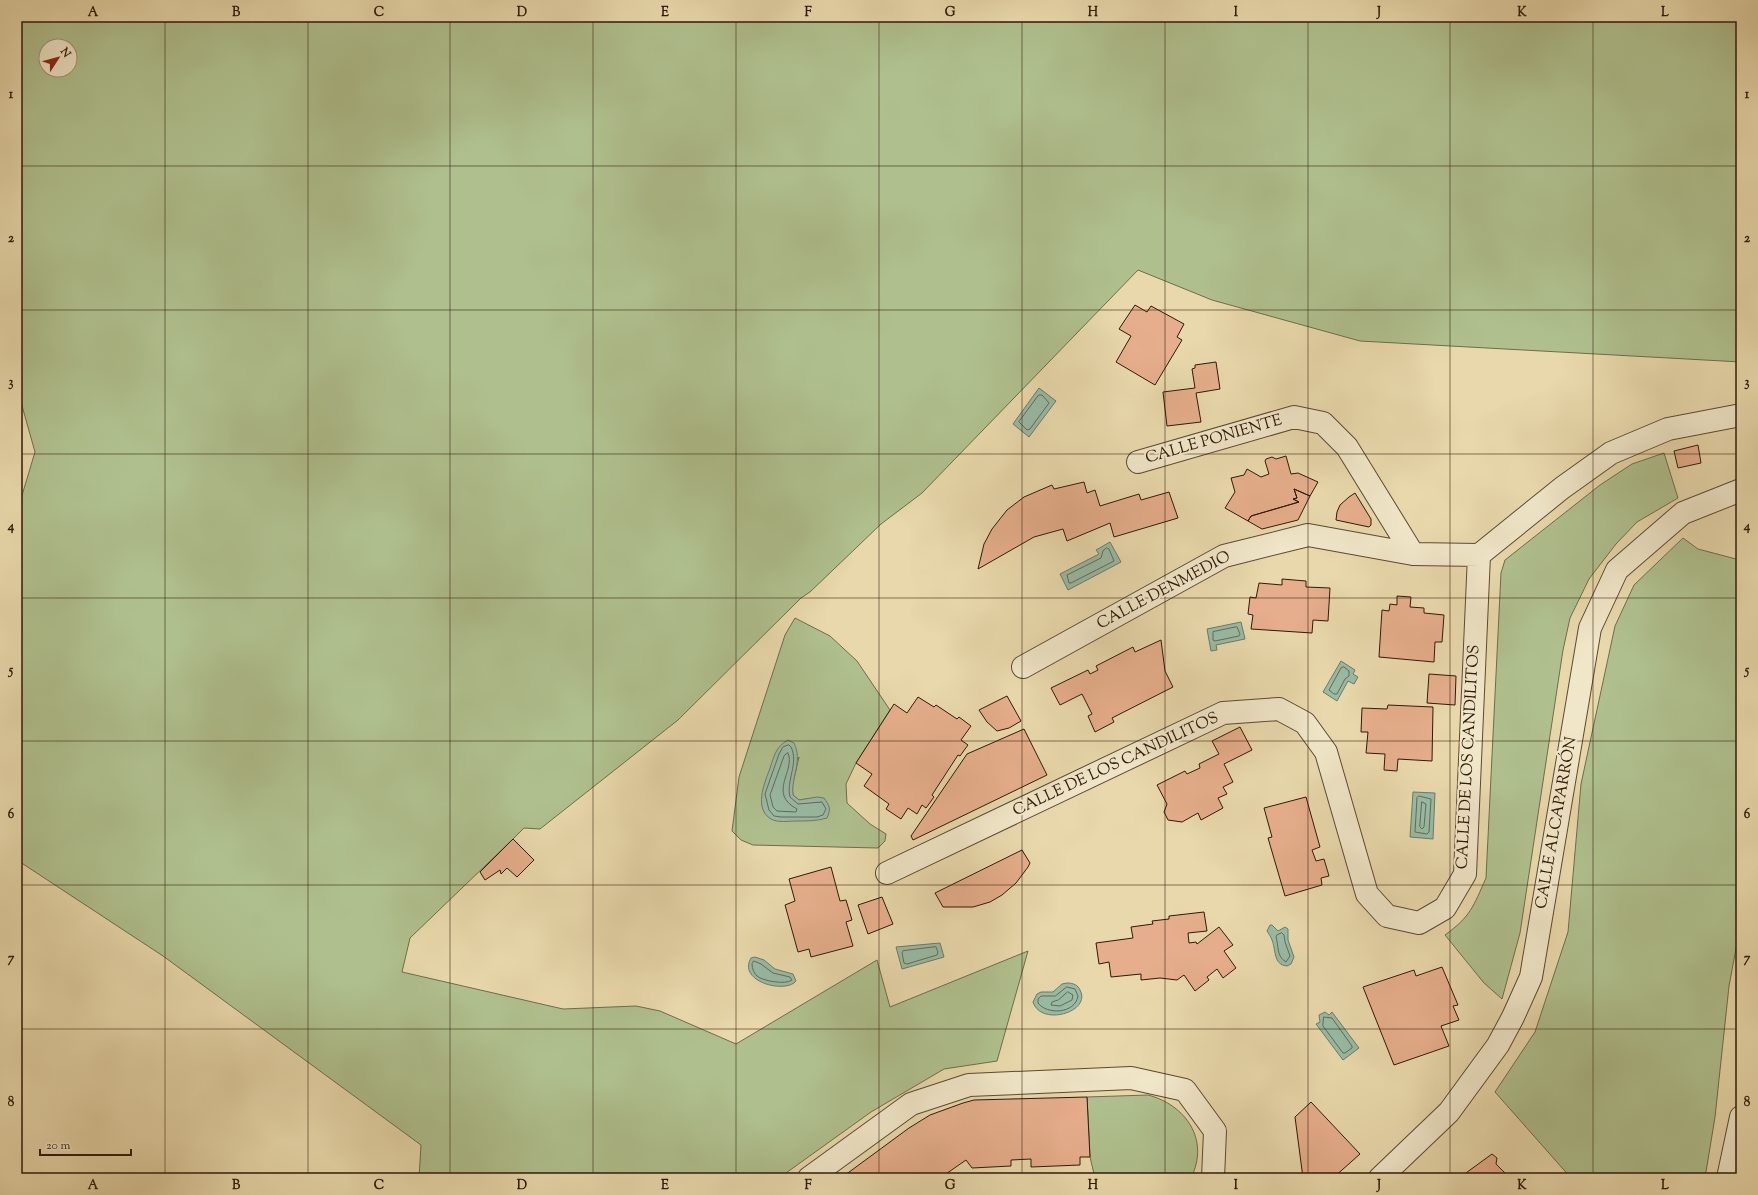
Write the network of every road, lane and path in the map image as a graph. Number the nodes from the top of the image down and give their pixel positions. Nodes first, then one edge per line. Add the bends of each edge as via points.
1 (1741, 415) edge
2 (1138, 462) dead end
3 (1741, 490) edge
4 (1413, 554) junction
5 (1479, 555) junction
6 (1023, 667) dead end
7 (887, 873) dead end
8 (1741, 1117) edge
9 (809, 1178) edge
10 (1213, 1178) edge
11 (1380, 1178) edge
12 (1728, 1178) edge

1 - 5 street via 1668,429 1611,453 1562,488
2 - 4 street, CALLE PONIENTE via 1294,417 1323,423 1347,447
3 - 11 street, CALLE ALCAPARRÓN via 1683,513 1617,570 1590,628 1531,977 1498,1045 1449,1112
4 - 5 street, CALLE DENMEDIO
4 - 6 street, CALLE DENMEDIO via 1308,535 1224,556
5 - 7 street, CALLE DE LOS CANDILITOS via 1465,874 1445,908 1419,923 1386,916 1367,894 1326,752 1305,723 1279,709 1223,713
8 - 12 street
9 - 10 street via 911,1104 969,1085 1131,1078 1185,1090 1215,1132

